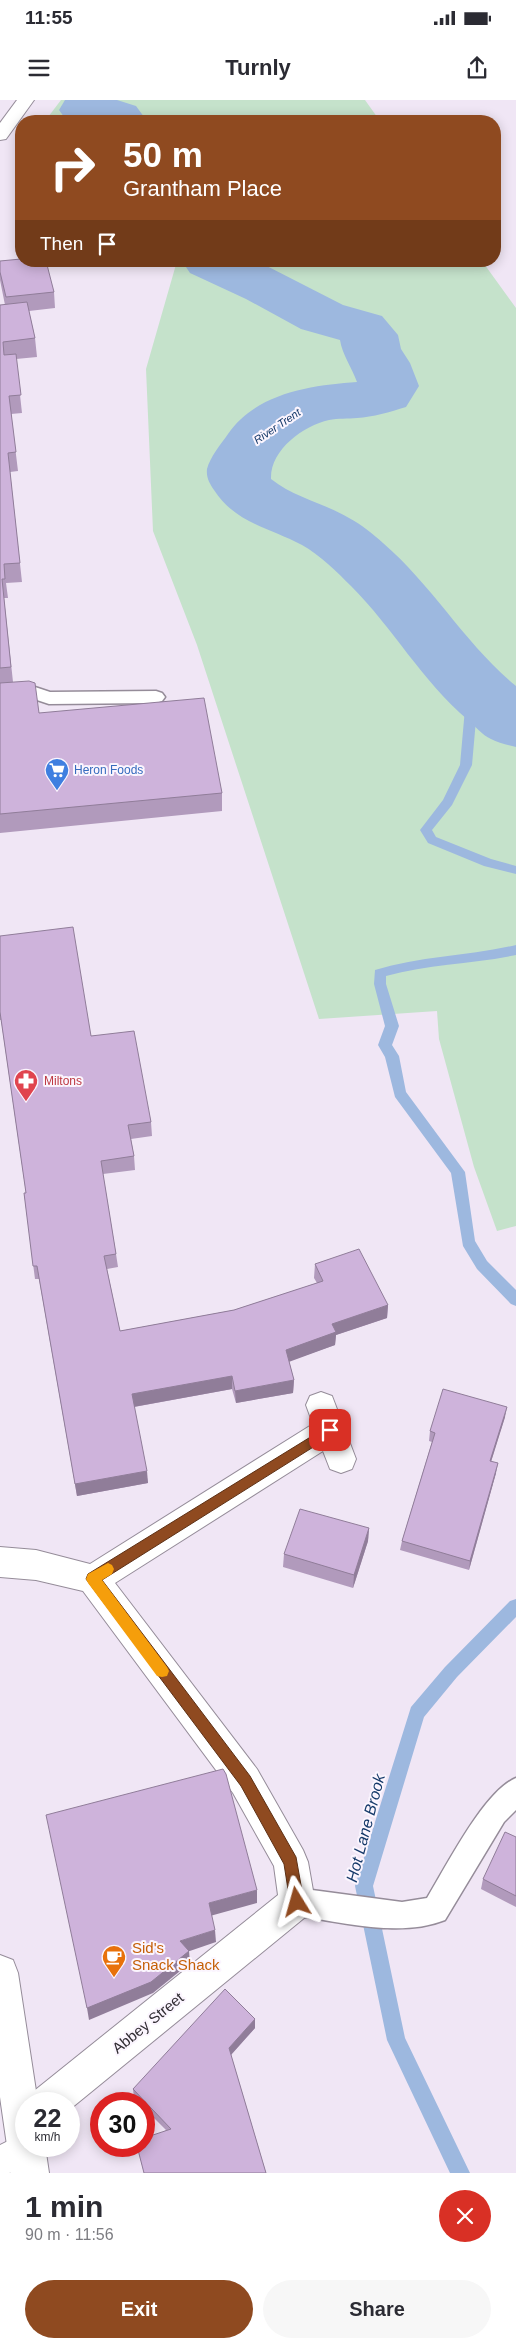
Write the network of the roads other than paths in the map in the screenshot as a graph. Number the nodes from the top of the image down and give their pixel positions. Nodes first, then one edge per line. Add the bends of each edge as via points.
1 (26, 100) edge
2 (0, 135) edge
3 (0, 695) edge
4 (156, 697) dead end
5 (342, 1459) dead end
6 (0, 1562) edge
7 (93, 1579) junction
8 (516, 1791) edge
9 (297, 1902) junction
10 (0, 1973) edge
11 (18, 2092) edge
12 (80, 2092) edge

1 - 2 street
3 - 4 lane via 32,692 49,698
5 - 7 street via 326,1418
6 - 7 street via 36,1566
7 - 9 street via 246,1781 291,1862
8 - 9 lane via 495,1813 434,1910 402,1916
9 - 12 street, Abbey Street
10 - 11 street

